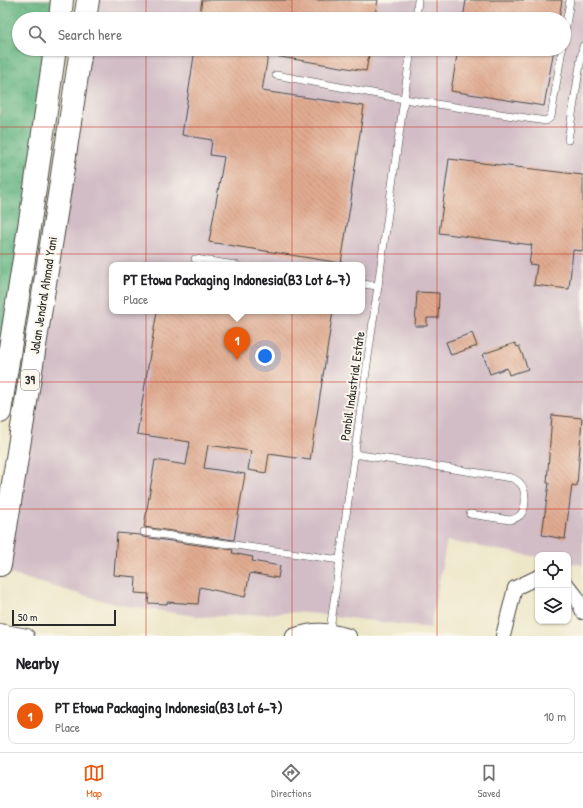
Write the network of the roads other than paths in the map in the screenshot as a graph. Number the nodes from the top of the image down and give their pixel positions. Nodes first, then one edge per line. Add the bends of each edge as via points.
1 (62, 0) edge
2 (88, 0) edge
3 (418, 0) edge
4 (570, 0) edge
5 (61, 12) edge
6 (86, 12) edge
7 (417, 12) edge
8 (568, 12) edge
9 (583, 46) edge
10 (54, 56) edge
11 (80, 56) edge
12 (410, 56) edge
13 (561, 56) edge
14 (276, 75) dead end
15 (48, 98) junction
16 (404, 99) junction
17 (73, 102) junction
18 (568, 140) dead end
19 (195, 259) dead end
20 (216, 262) edge
21 (365, 284) edge
22 (378, 286) junction
23 (0, 412) edge
24 (354, 454) junction
25 (470, 514) dead end
26 (144, 532) dead end
27 (340, 560) junction
28 (0, 565) edge
29 (535, 578) edge
30 (570, 588) edge
31 (583, 612) edge
32 (330, 630) junction
33 (0, 631) edge
34 (26, 636) edge
35 (293, 636) edge
36 (349, 636) edge
37 (503, 636) edge

1 - 5 highway
2 - 6 highway
3 - 7 lane
4 - 8 lane
9 - 18 lane
10 - 15 highway, Jalan Jendral Ahmad Yani / 39
11 - 17 highway, Jalan Jendral Ahmad Yani / 39
12 - 16 lane, Panbil Industrial Estate
13 - 16 lane via 551,117 546,121
14 - 16 lane
15 - 17 highway
15 - 23 highway, Jalan Jendral Ahmad Yani / 39
16 - 22 lane, Panbil Industrial Estate
17 - 28 highway, Jalan Jendral Ahmad Yani / 39
19 - 20 lane
21 - 22 lane
22 - 24 lane, Panbil Industrial Estate
24 - 25 lane via 512,478 523,488 524,507 522,513 515,518 510,520
24 - 27 lane, Panbil Industrial Estate
26 - 27 lane
27 - 32 lane, Panbil Industrial Estate
29 - 37 street via 515,588
30 - 31 street
32 - 35 street via 305,631
32 - 36 street
33 - 34 street

